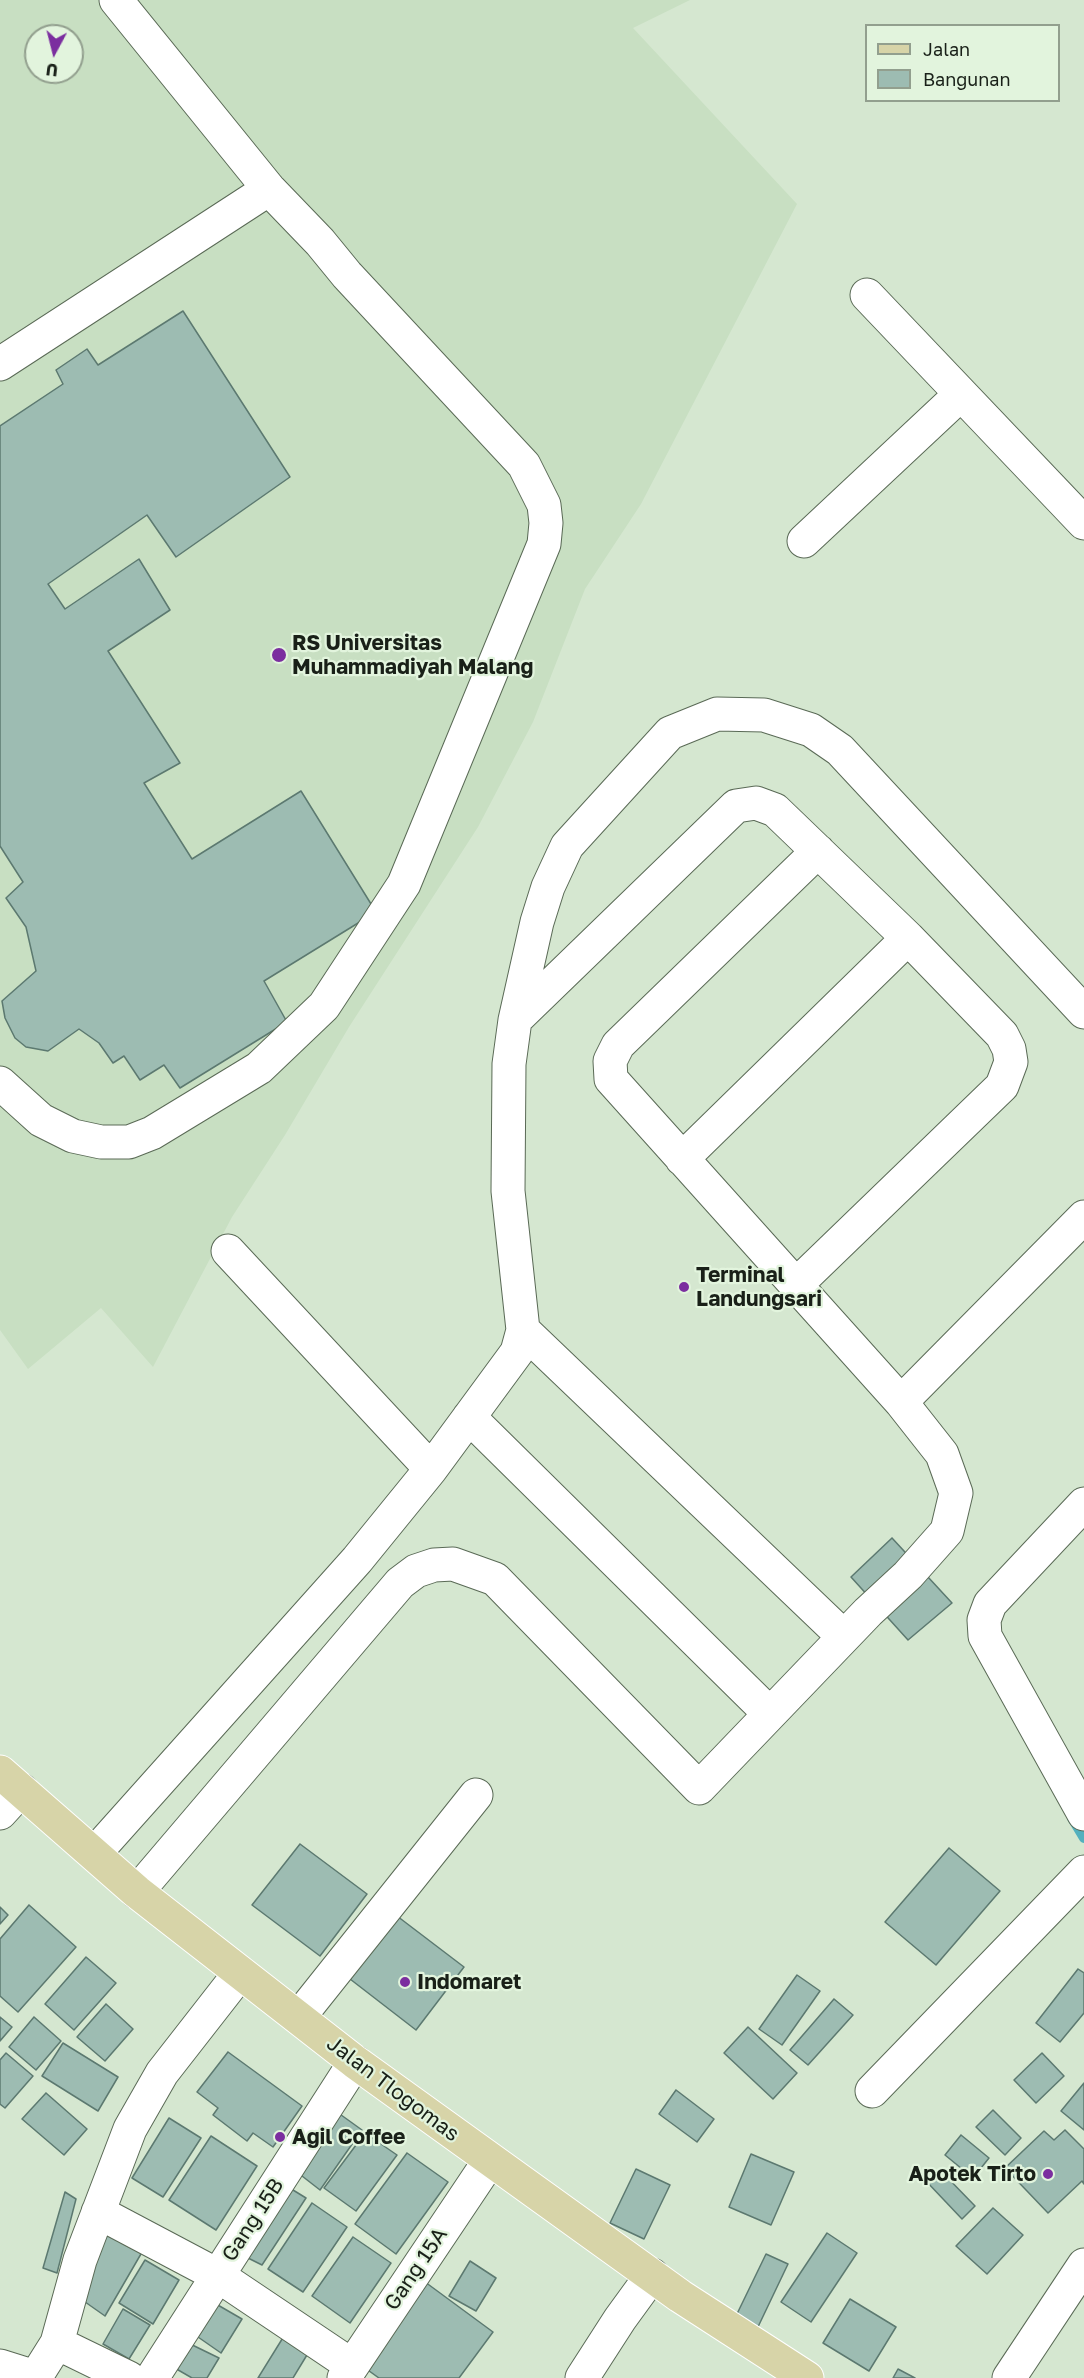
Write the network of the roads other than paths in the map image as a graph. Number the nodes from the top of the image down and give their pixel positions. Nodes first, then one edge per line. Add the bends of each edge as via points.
1 (116, 0) edge
2 (269, 189) junction
3 (867, 295) dead end
4 (0, 364) edge
5 (961, 394) junction
6 (1084, 523) edge
7 (804, 541) dead end
8 (818, 851) junction
9 (908, 938) junction
10 (1084, 1012) edge
11 (515, 1020) junction
12 (0, 1083) edge
13 (682, 1159) junction
14 (1084, 1217) edge
15 (228, 1251) dead end
16 (797, 1284) junction
17 (523, 1330) junction
18 (901, 1402) junction
19 (469, 1417) junction
20 (431, 1469) junction
21 (1084, 1503) edge
22 (844, 1637) junction
23 (770, 1714) junction
24 (7, 1791) edge
25 (476, 1795) dead end
26 (1084, 1814) edge
27 (96, 1853) junction
28 (1083, 1872) edge
29 (137, 1892) junction
30 (240, 1973) junction
31 (299, 2017) junction
32 (355, 2062) junction
33 (872, 2091) dead end
34 (490, 2160) junction
35 (98, 2212) junction
36 (1084, 2265) edge
37 (217, 2275) junction
38 (652, 2275) junction
39 (57, 2343) junction
40 (0, 2366) edge
41 (347, 2372) edge
42 (35, 2378) edge
43 (129, 2378) edge
44 (152, 2378) edge
45 (582, 2378) edge
46 (807, 2378) edge
47 (1009, 2378) edge

1 - 2 street
2 - 4 street
2 - 12 street via 524,465 544,505 544,544 404,884 324,1006 259,1068 152,1133 129,1142 101,1142 74,1136 41,1120
3 - 5 street
5 - 6 street
5 - 7 street
8 - 9 street
8 - 11 street via 775,810 756,802 736,806
8 - 13 street via 618,1045 610,1061 611,1079
9 - 13 street
9 - 16 street via 1002,1035 1009,1049 1009,1073 1002,1086
10 - 11 street via 840,750 811,730 764,715 717,714 670,733 567,846 537,922
11 - 17 street via 509,1064 508,1191
13 - 16 street
14 - 18 street
15 - 20 street
16 - 18 street
17 - 19 street via 517,1352
17 - 22 street
18 - 22 street via 942,1454 956,1493 947,1531
19 - 20 street
19 - 23 street
20 - 27 street via 357,1560
21 - 26 street via 990,1604 984,1620 985,1636
22 - 23 street
23 - 29 street via 699,1788 495,1579 453,1564 434,1565 416,1571 400,1583
24 - 27 main road, Jalan Tlogomas
25 - 31 street
27 - 29 main road, Jalan Tlogomas
28 - 33 street
29 - 30 main road, Jalan Tlogomas
30 - 31 main road, Jalan Tlogomas
30 - 35 street via 162,2073 130,2129
31 - 32 main road, Jalan Tlogomas
32 - 34 main road, Jalan Tlogomas
32 - 37 street, Gang 15B
34 - 38 main road, Jalan Tlogomas
34 - 41 street, Gang 15A
35 - 37 street
35 - 39 street
36 - 47 street
37 - 41 street
37 - 44 street, Gang 15B
38 - 45 street
38 - 46 main road, Jalan Tlogomas
39 - 42 street
39 - 43 street
40 - 42 street

